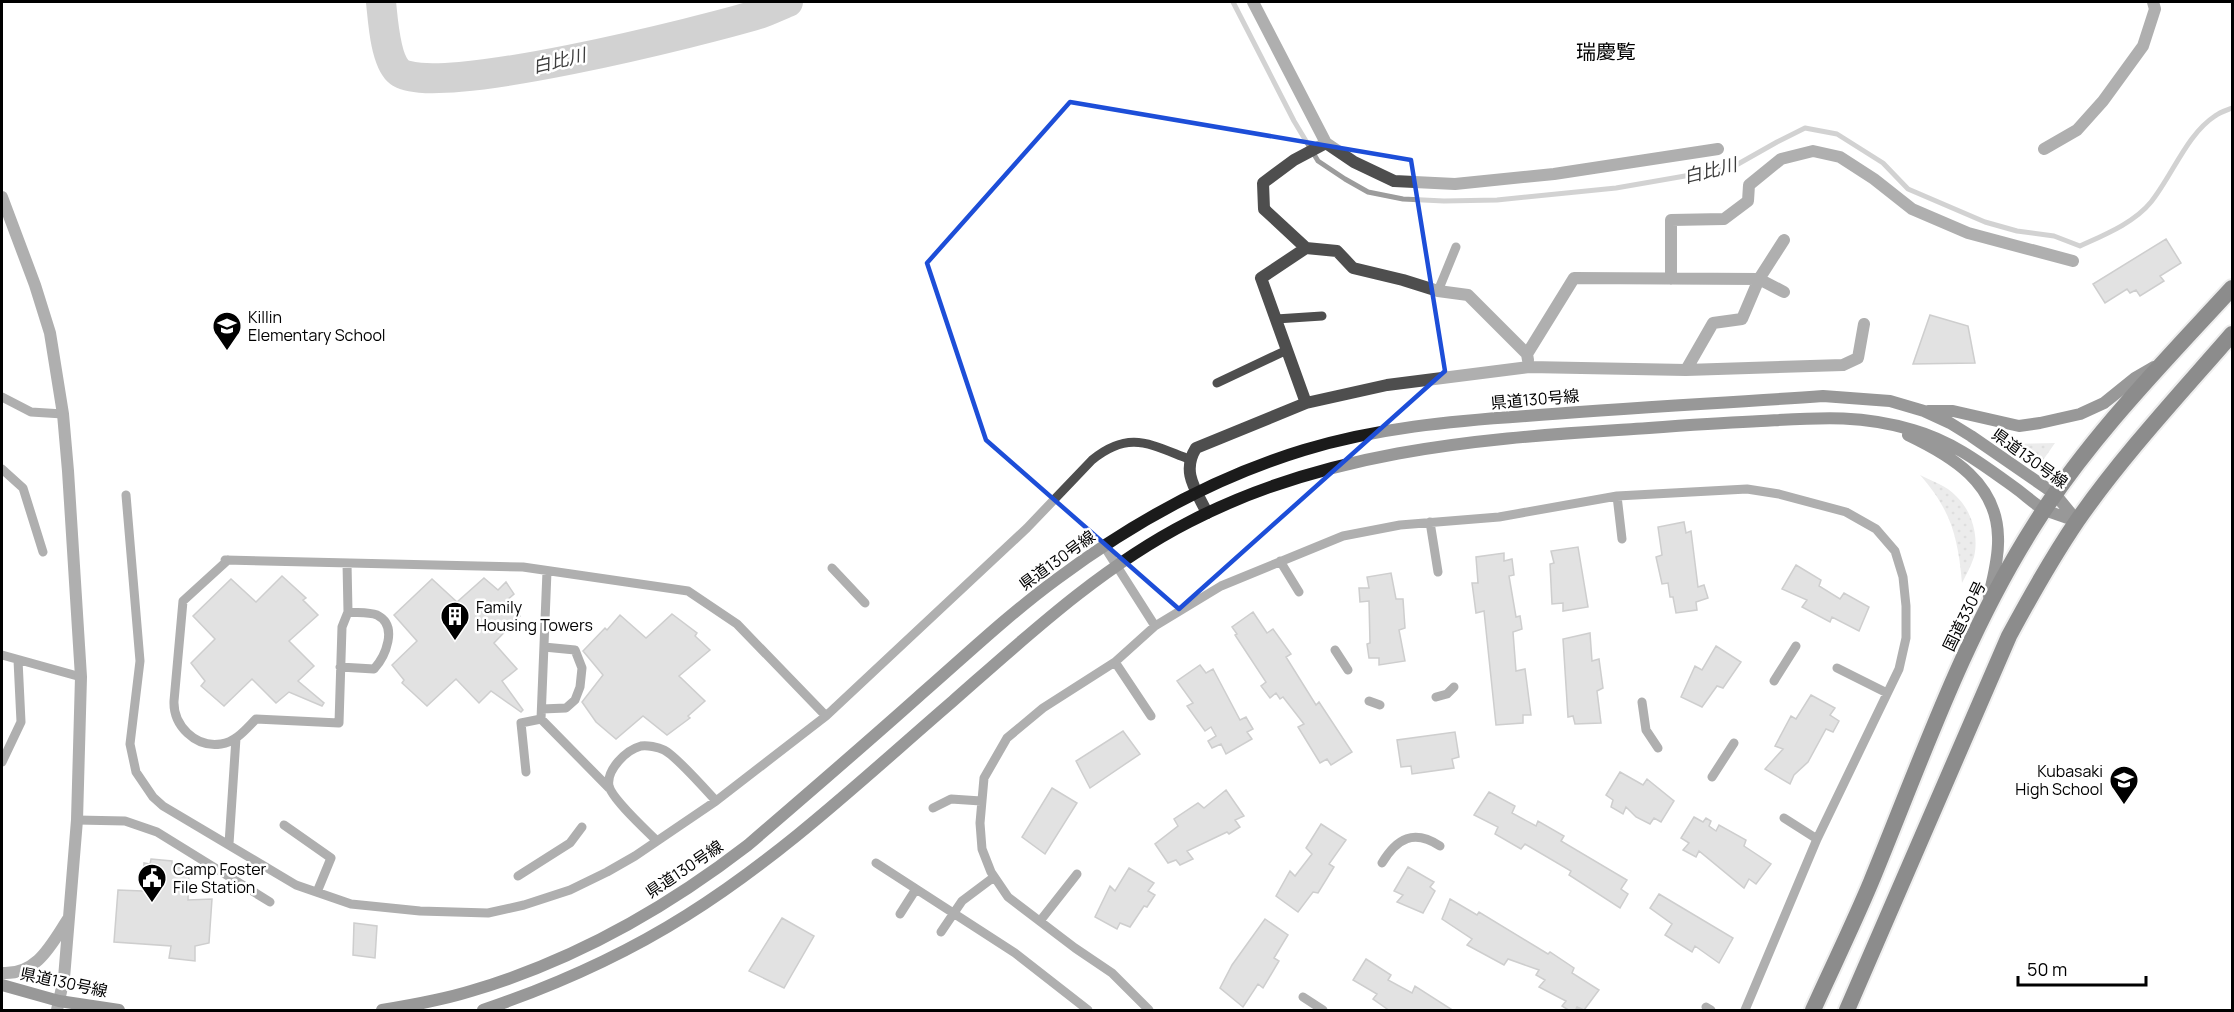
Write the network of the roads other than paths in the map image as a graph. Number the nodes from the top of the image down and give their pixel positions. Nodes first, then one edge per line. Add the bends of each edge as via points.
1 (1253, 2) edge
2 (2152, 2) edge
3 (1324, 144) junction
4 (1718, 149) dead end
5 (2044, 150) dead end
6 (2, 197) edge
7 (1784, 240) dead end
8 (1456, 247) dead end
9 (1306, 248) junction
10 (2073, 261) dead end
11 (1671, 279) junction
12 (1759, 279) junction
13 (2232, 288) edge
14 (1438, 291) junction
15 (1784, 292) dead end
16 (1322, 316) dead end
17 (1276, 319) junction
18 (1864, 324) dead end
19 (2232, 334) edge
20 (1287, 350) junction
21 (1527, 354) junction
22 (2164, 362) junction
23 (1529, 367) junction
24 (1686, 370) junction
25 (1217, 383) dead end
26 (2, 398) edge
27 (1306, 403) junction
28 (1924, 411) junction
29 (63, 414) junction
30 (1880, 422) junction
31 (1189, 459) junction
32 (2, 469) edge
33 (1197, 492) junction
34 (2055, 494) junction
35 (126, 495) dead end
36 (1617, 496) junction
37 (2044, 509) junction
38 (1207, 513) junction
39 (2077, 520) junction
40 (1430, 522) junction
41 (1622, 538) dead end
42 (1104, 546) junction
43 (43, 552) dead end
44 (1280, 561) junction
45 (347, 563) junction
46 (1118, 566) junction
47 (832, 568) dead end
48 (547, 571) junction
49 (1438, 572) dead end
50 (1299, 592) dead end
51 (866, 603) dead end
52 (1987, 606) junction
53 (348, 612) junction
54 (1155, 626) junction
55 (1796, 646) dead end
56 (544, 647) junction
57 (1335, 650) dead end
58 (2, 655) edge
59 (18, 660) junction
60 (1115, 662) junction
61 (340, 667) junction
62 (1837, 668) dead end
63 (1348, 670) dead end
64 (81, 677) junction
65 (1774, 681) dead end
66 (1454, 687) dead end
67 (1887, 693) junction
68 (1436, 697) dead end
69 (1369, 701) dead end
70 (1642, 702) dead end
71 (1380, 705) dead end
72 (542, 714) junction
73 (826, 716) junction
74 (1151, 716) dead end
75 (236, 738) junction
76 (1734, 743) dead end
77 (1658, 748) dead end
78 (2, 762) edge
79 (526, 772) dead end
80 (1712, 777) dead end
81 (609, 788) junction
82 (716, 801) junction
83 (981, 801) junction
84 (933, 807) dead end
85 (1784, 818) dead end
86 (77, 820) junction
87 (284, 825) dead end
88 (582, 827) dead end
89 (1817, 839) junction
90 (657, 841) junction
91 (229, 844) junction
92 (1440, 846) dead end
93 (876, 863) dead end
94 (1382, 863) dead end
95 (1077, 874) dead end
96 (518, 876) dead end
97 (994, 877) junction
98 (916, 889) junction
99 (317, 892) junction
100 (270, 902) dead end
101 (900, 914) dead end
102 (953, 914) junction
103 (70, 917) junction
104 (1040, 921) junction
105 (941, 932) dead end
106 (2, 973) edge
107 (2, 985) edge
108 (1303, 997) dead end
109 (58, 1006) edge
110 (119, 1011) edge
111 (382, 1011) edge
112 (483, 1011) edge
113 (1088, 1011) edge
114 (1149, 1011) edge
115 (1323, 1011) edge
116 (1745, 1011) edge
117 (1813, 1011) edge
118 (1847, 1011) edge

1 - 3 street
2 - 5 street via 2155,9 2143,46 2110,92 2077,130
3 - 4 street via 1394,181 1455,184 1554,174
3 - 9 street via 1263,183 1264,208
6 - 29 street via 50,333
7 - 12 street
8 - 14 lane
9 - 14 street via 1337,251 1353,268
9 - 17 street via 1261,278
10 - 11 street via 1959,229 1912,209 1840,157 1813,151 1781,159 1749,184 1748,201 1724,219 1671,220
11 - 12 street
11 - 21 street via 1574,278
12 - 15 street
12 - 24 street via 1742,319 1713,323
13 - 22 highway, 国道330号
14 - 21 street via 1468,295
16 - 17 lane
17 - 20 street
18 - 24 street via 1858,358 1844,365
19 - 39 highway via 2138,442
20 - 25 lane
20 - 27 street
21 - 23 street
22 - 28 main road via 2135,378 2104,403 2080,414 2040,423 2019,426 1953,411
22 - 34 highway, 国道330号
23 - 24 street
23 - 27 street via 1387,385
26 - 29 lane via 31,412
27 - 31 street via 1196,448
28 - 33 main road, 県道130号線 via 1890,402 1823,396 1570,412 1383,430 1250,468
28 - 34 main road, 県道130号線 via 1971,436
29 - 64 street
30 - 37 main road, 県道130号線 via 1918,431 1961,449
30 - 38 main road, 県道130号線 via 1832,417 1458,443 1311,473
30 - 52 main road via 1947,457 1977,480 1988,496 1998,538
31 - 33 street via 1189,474
31 - 73 lane via 1138,441 1123,442 1103,451 1027,528
32 - 43 lane via 23,488
33 - 38 street
33 - 42 main road, 県道130号線
34 - 37 highway, 国道330号
34 - 39 main road, 県道130号線
35 - 91 lane via 139,641 130,744 136,772 163,806
36 - 40 lane via 1499,517
36 - 41 lane
36 - 67 lane via 1747,489 1846,512 1876,529 1895,551 1906,606 1906,638 1899,669
37 - 39 main road, 県道130号線
37 - 52 highway, 国道330号
38 - 46 main road, 県道130号線
39 - 118 highway via 2009,636
40 - 44 lane via 1342,537
40 - 49 lane
42 - 46 lane
42 - 111 main road, 県道130号線 via 1011,615 748,845 678,895 638,920 530,970 471,991
44 - 50 lane
44 - 54 lane via 1221,586
45 - 48 lane via 523,567
45 - 53 lane
45 - 75 lane via 227,560 183,601 174,711 177,722 196,740 220,744
46 - 54 lane
46 - 112 main road, 県道130号線 via 1028,635 819,816 690,914 605,962
47 - 51 lane
48 - 56 lane
48 - 73 lane via 688,591 737,624
52 - 117 highway, 国道330号
53 - 61 lane via 342,627
53 - 61 lane via 376,615 389,634 382,660 374,669
54 - 60 lane
55 - 65 lane
56 - 72 lane
56 - 72 lane via 575,650 582,668 575,700 566,708
57 - 63 lane
58 - 59 lane
59 - 64 lane
59 - 78 lane via 21,722
60 - 74 lane
60 - 83 lane via 1043,708 1007,738 984,778
61 - 75 lane via 339,723 256,719
62 - 67 lane
64 - 86 street
66 - 68 lane
67 - 89 lane
69 - 71 lane
70 - 77 lane via 1646,730
72 - 79 lane via 521,723
72 - 81 lane
73 - 82 lane
75 - 91 lane
76 - 80 lane
81 - 82 lane via 609,776 617,763 630,751 651,746 664,750
81 - 90 lane
82 - 90 lane
83 - 84 lane via 951,800
83 - 97 lane via 982,849
85 - 89 lane
86 - 100 lane via 125,821 157,832
86 - 103 street
87 - 99 lane via 331,858
88 - 96 lane via 570,843
89 - 116 lane
90 - 99 lane via 570,890 488,913 420,912 362,905
91 - 99 lane via 296,885
92 - 94 lane via 1418,837 1406,838 1389,851
93 - 98 lane
95 - 104 lane
97 - 102 lane via 962,901
97 - 104 lane via 1008,897
98 - 101 lane
98 - 102 lane
102 - 105 lane
102 - 113 lane via 1015,953
103 - 106 street via 31,967
103 - 109 street
104 - 114 lane via 1112,973
107 - 109 main road, 県道130号線
108 - 115 lane
109 - 110 main road, 県道130号線

